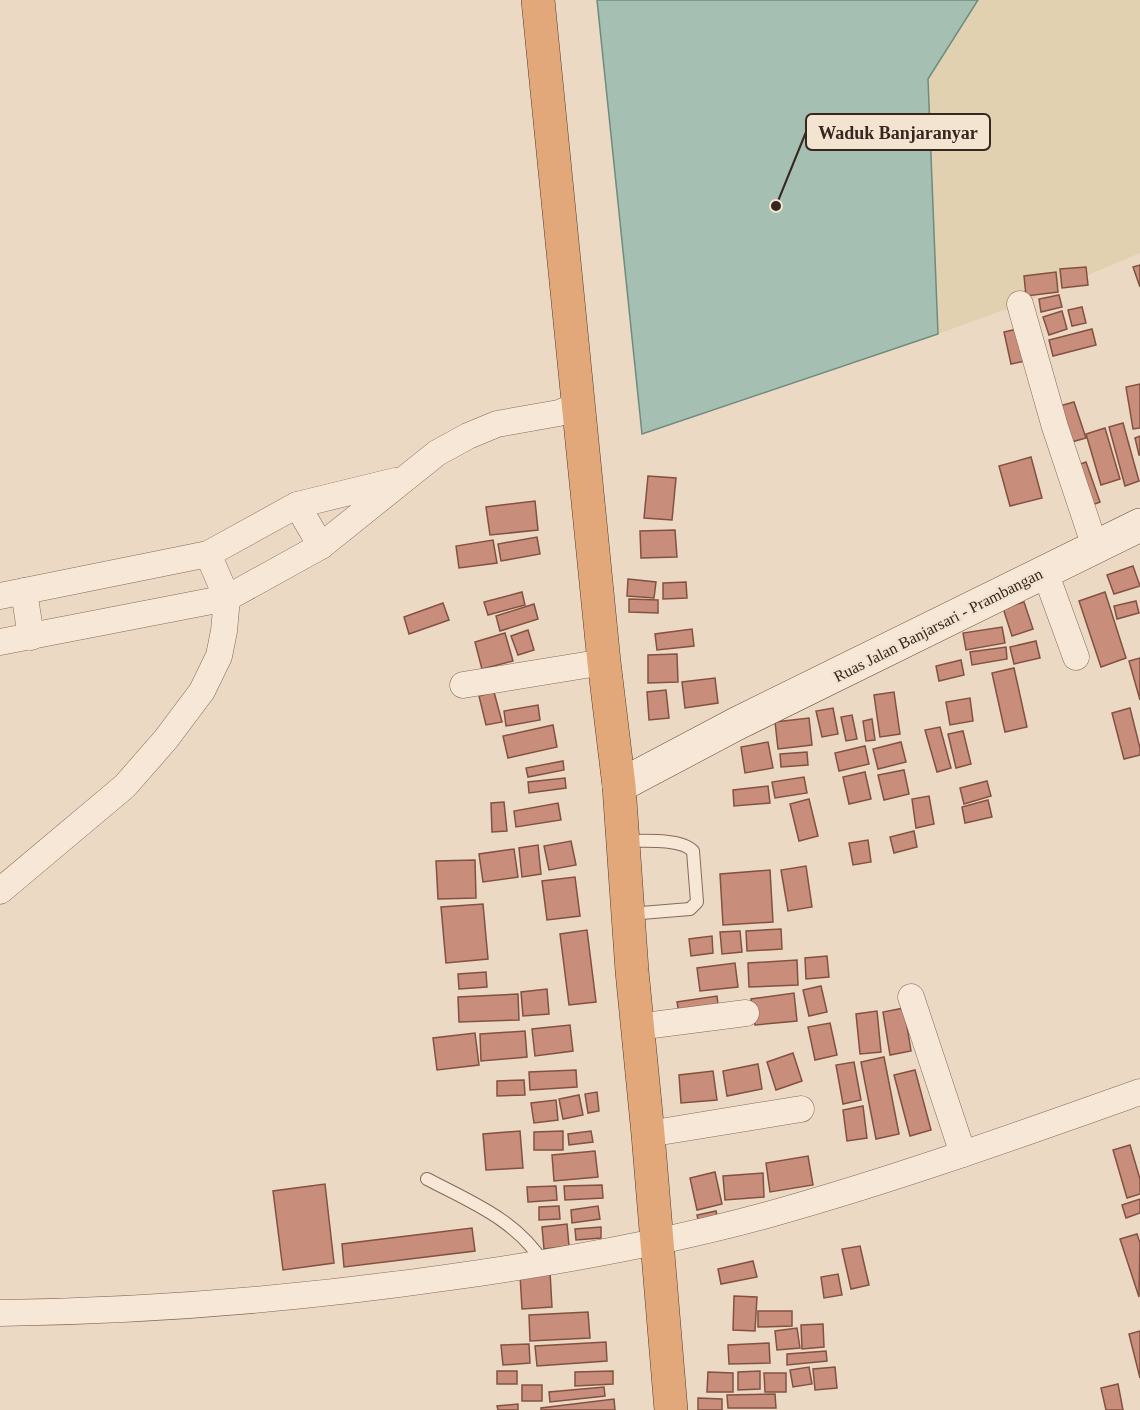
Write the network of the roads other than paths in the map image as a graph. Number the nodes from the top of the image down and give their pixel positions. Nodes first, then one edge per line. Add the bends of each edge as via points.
1 (538, 0) edge
2 (1020, 304) dead end
3 (569, 408) junction
4 (404, 479) junction
5 (297, 505) junction
6 (1140, 525) edge
7 (321, 546) junction
8 (1095, 547) junction
9 (208, 554) junction
10 (1045, 572) junction
11 (12, 593) edge
12 (227, 598) junction
13 (31, 637) junction
14 (0, 642) edge
15 (1076, 657) dead end
16 (604, 662) junction
17 (463, 685) dead end
18 (619, 786) junction
19 (635, 841) junction
20 (0, 891) edge
21 (638, 913) junction
22 (911, 997) dead end
23 (746, 1013) dead end
24 (637, 1027) junction
25 (1140, 1092) edge
26 (801, 1109) dead end
27 (648, 1134) junction
28 (963, 1154) junction
29 (427, 1179) dead end
30 (657, 1242) junction
31 (544, 1264) junction
32 (0, 1313) edge
33 (671, 1410) edge

1 - 3 highway
2 - 8 street via 1054,427
3 - 4 street via 497,424 468,436 437,453
3 - 16 highway
4 - 5 street
4 - 7 street
5 - 7 street
5 - 9 street
6 - 8 main road, Ruas Jalan Banjarsari - Prambangan
7 - 12 street
8 - 10 main road, Ruas Jalan Banjarsari - Prambangan
9 - 11 street
9 - 12 street
10 - 15 street
10 - 18 main road, Ruas Jalan Banjarsari - Prambangan
11 - 13 street
12 - 13 street
12 - 20 street via 219,656 202,691 166,740 125,786
13 - 14 street
16 - 17 street
16 - 18 highway
18 - 19 highway
19 - 21 highway
19 - 21 lane via 686,846 693,852 697,902 690,909
21 - 24 highway
22 - 28 street
23 - 24 street
24 - 27 highway
25 - 28 street
26 - 27 street
27 - 30 highway
28 - 30 street via 766,1215
29 - 31 lane via 488,1210 513,1228 533,1245
30 - 31 street
30 - 33 highway
31 - 32 street via 366,1289 243,1301

